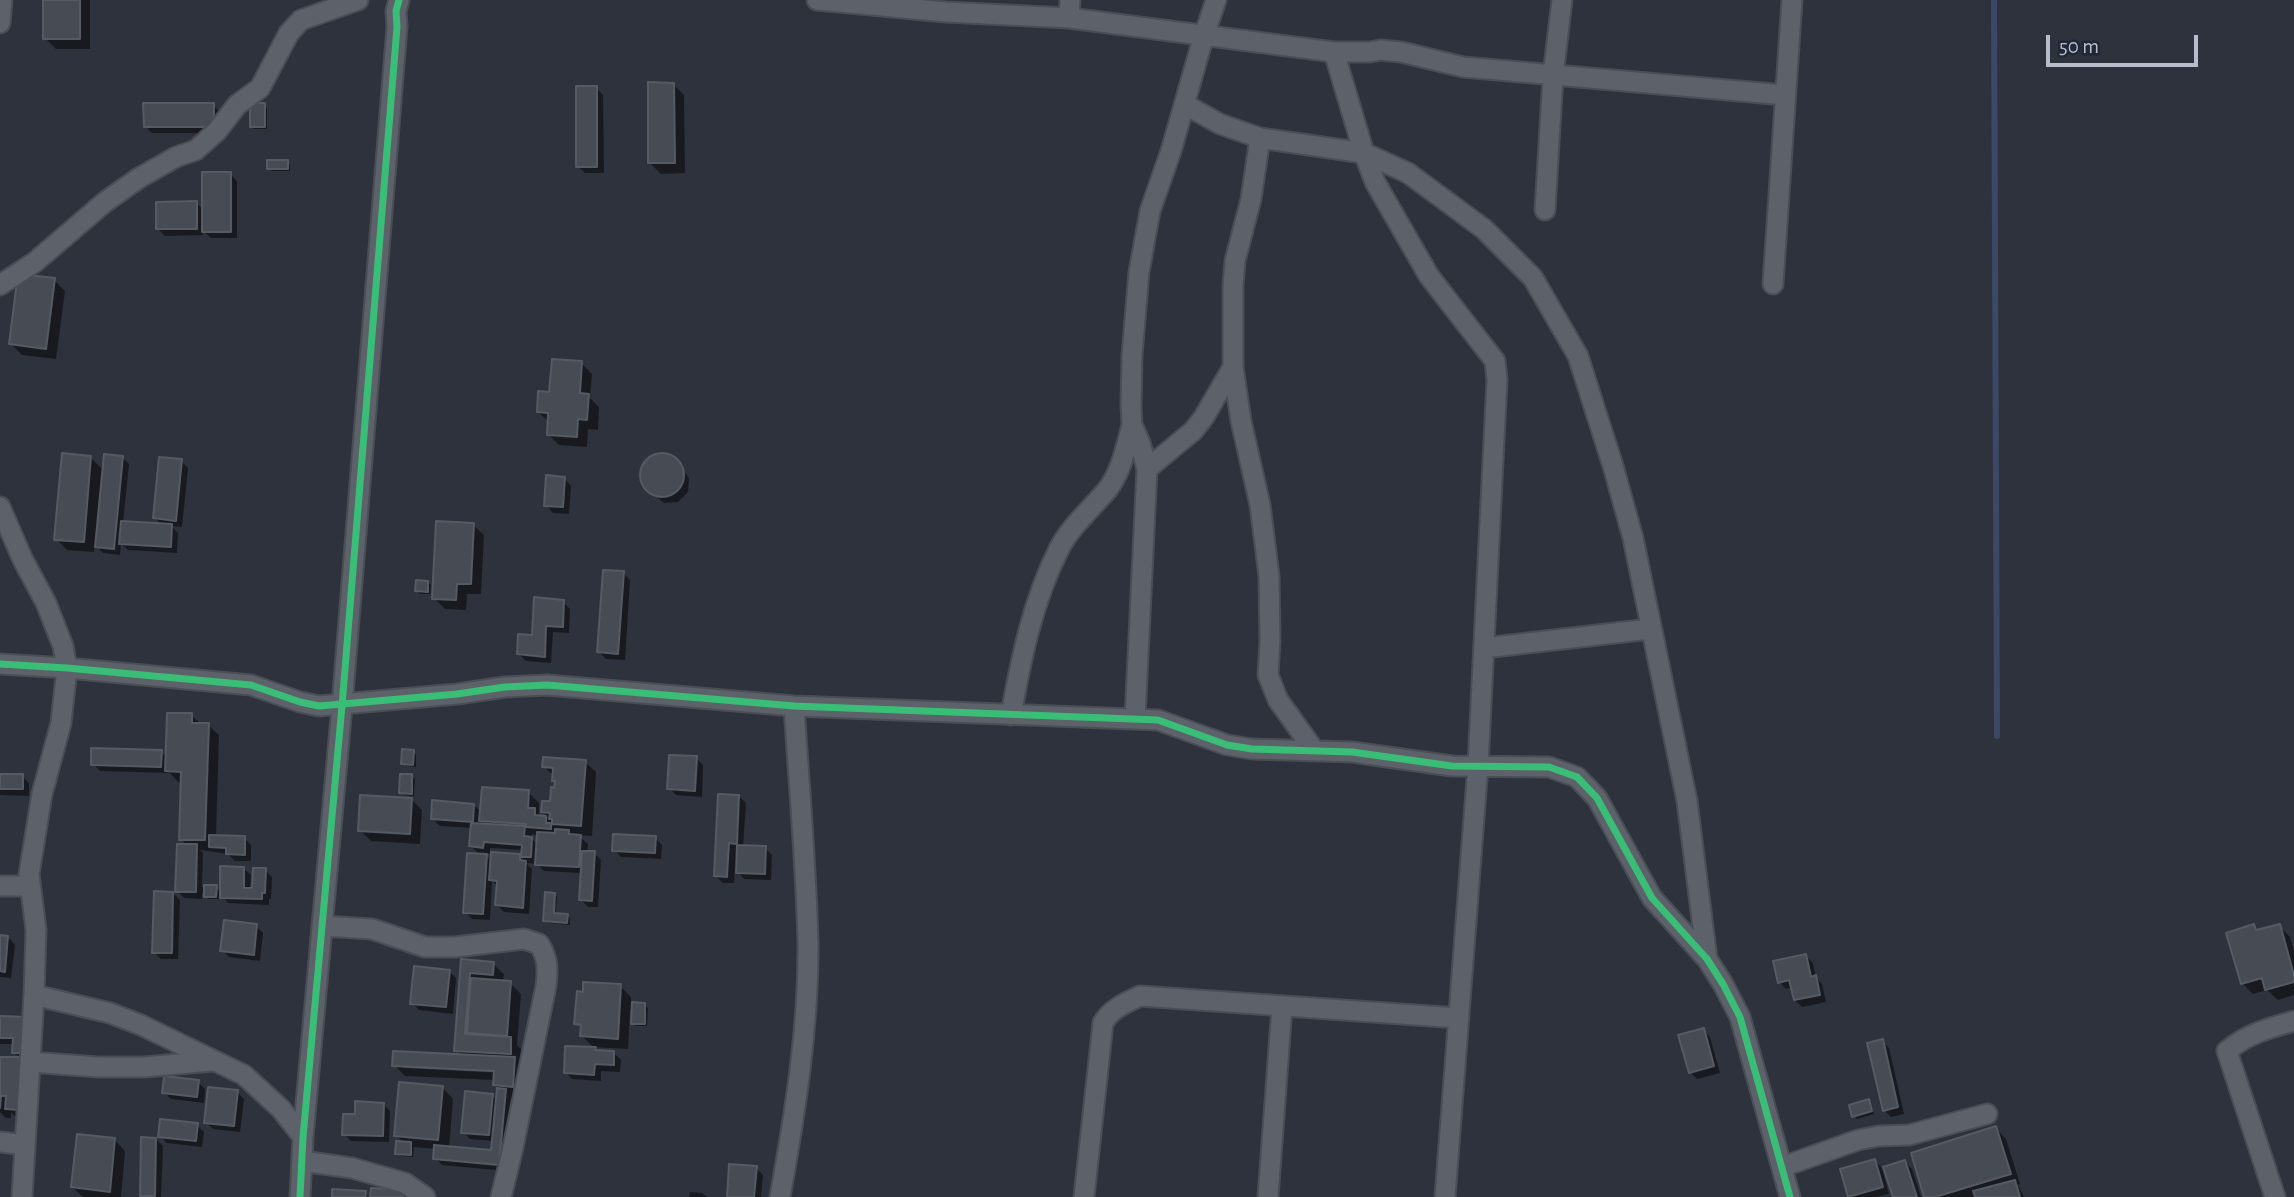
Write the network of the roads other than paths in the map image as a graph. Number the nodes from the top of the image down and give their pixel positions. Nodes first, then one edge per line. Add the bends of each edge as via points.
1 (2, 0) edge
2 (358, 0) edge
3 (399, 0) edge
4 (817, 0) edge
5 (1216, 0) edge
6 (1562, 0) edge
7 (1792, 0) edge
8 (1070, 9) edge
9 (0, 23) edge
10 (1204, 34) junction
11 (1334, 52) junction
12 (1553, 76) junction
13 (1785, 95) junction
14 (1184, 104) junction
15 (1260, 138) junction
16 (1364, 153) junction
17 (1545, 210) dead end
18 (1773, 284) dead end
19 (0, 285) edge
20 (1233, 367) junction
21 (1132, 425) junction
22 (1147, 469) junction
23 (0, 507) edge
24 (1650, 629) junction
25 (1484, 648) junction
26 (0, 664) edge
27 (67, 668) junction
28 (342, 706) junction
29 (794, 706) junction
30 (1011, 715) junction
31 (1135, 719) junction
32 (1314, 750) junction
33 (1478, 765) junction
34 (0, 886) edge
35 (29, 886) junction
36 (322, 926) junction
37 (1707, 959) junction
38 (34, 995) junction
39 (1282, 1006) junction
40 (1459, 1018) junction
41 (2294, 1021) edge
42 (214, 1061) junction
43 (30, 1062) junction
44 (1987, 1114) dead end
45 (303, 1137) junction
46 (0, 1142) edge
47 (25, 1146) junction
48 (302, 1161) junction
49 (1782, 1167) junction
50 (22, 1197) edge
51 (300, 1197) edge
52 (425, 1197) edge
53 (501, 1197) edge
54 (780, 1197) edge
55 (1084, 1197) edge
56 (1268, 1197) edge
57 (1445, 1197) edge
58 (1790, 1197) edge
59 (2275, 1197) edge

1 - 9 street
2 - 19 street via 301,20 289,33 260,88 237,105 217,131 195,150 139,178 105,202 35,262
3 - 28 street
4 - 8 street via 946,12
5 - 10 street
6 - 12 street
7 - 13 street
8 - 10 street
10 - 11 street
10 - 14 street
11 - 12 street via 1401,52 1463,67
11 - 16 street
12 - 13 street
12 - 17 street
13 - 18 street
14 - 15 street via 1220,124
14 - 21 street via 1150,211 1139,272
15 - 16 street
15 - 20 street via 1235,261
16 - 24 street via 1408,173 1474,221 1533,278 1578,356 1633,538
16 - 25 street via 1375,182 1429,276 1495,361 1497,405
20 - 22 street via 1193,431
20 - 32 street via 1269,576 1268,675 1278,700
21 - 22 street
21 - 30 street via 1123,460 1109,488 1060,546 1035,612
22 - 31 street
23 - 27 street via 54,624
24 - 25 street
24 - 37 street via 1687,801
25 - 33 street
26 - 27 street
27 - 28 street via 251,685 300,702
27 - 35 street via 61,723 42,794
28 - 29 street via 547,685
28 - 36 street
29 - 30 street
29 - 54 street via 808,943 803,1040
30 - 31 street
31 - 32 street via 1158,720 1227,745
32 - 33 street
33 - 37 street via 1549,766 1577,777 1597,798 1652,898
33 - 40 street
34 - 35 street
35 - 38 street via 36,930
36 - 45 street
36 - 53 street via 372,929 425,947 524,939 539,944 548,970
37 - 49 street via 1740,1017
38 - 42 street via 110,1013
38 - 43 street
39 - 40 street
39 - 55 street via 1140,996 1108,1014 1102,1023
39 - 56 street
40 - 57 street
41 - 59 street via 2242,1038 2227,1051
42 - 43 street via 144,1067
42 - 45 street via 244,1074
43 - 47 street
44 - 49 street via 1909,1135 1858,1140
45 - 48 street
46 - 47 street
47 - 50 street
48 - 51 street
48 - 52 street via 405,1182
49 - 58 street

